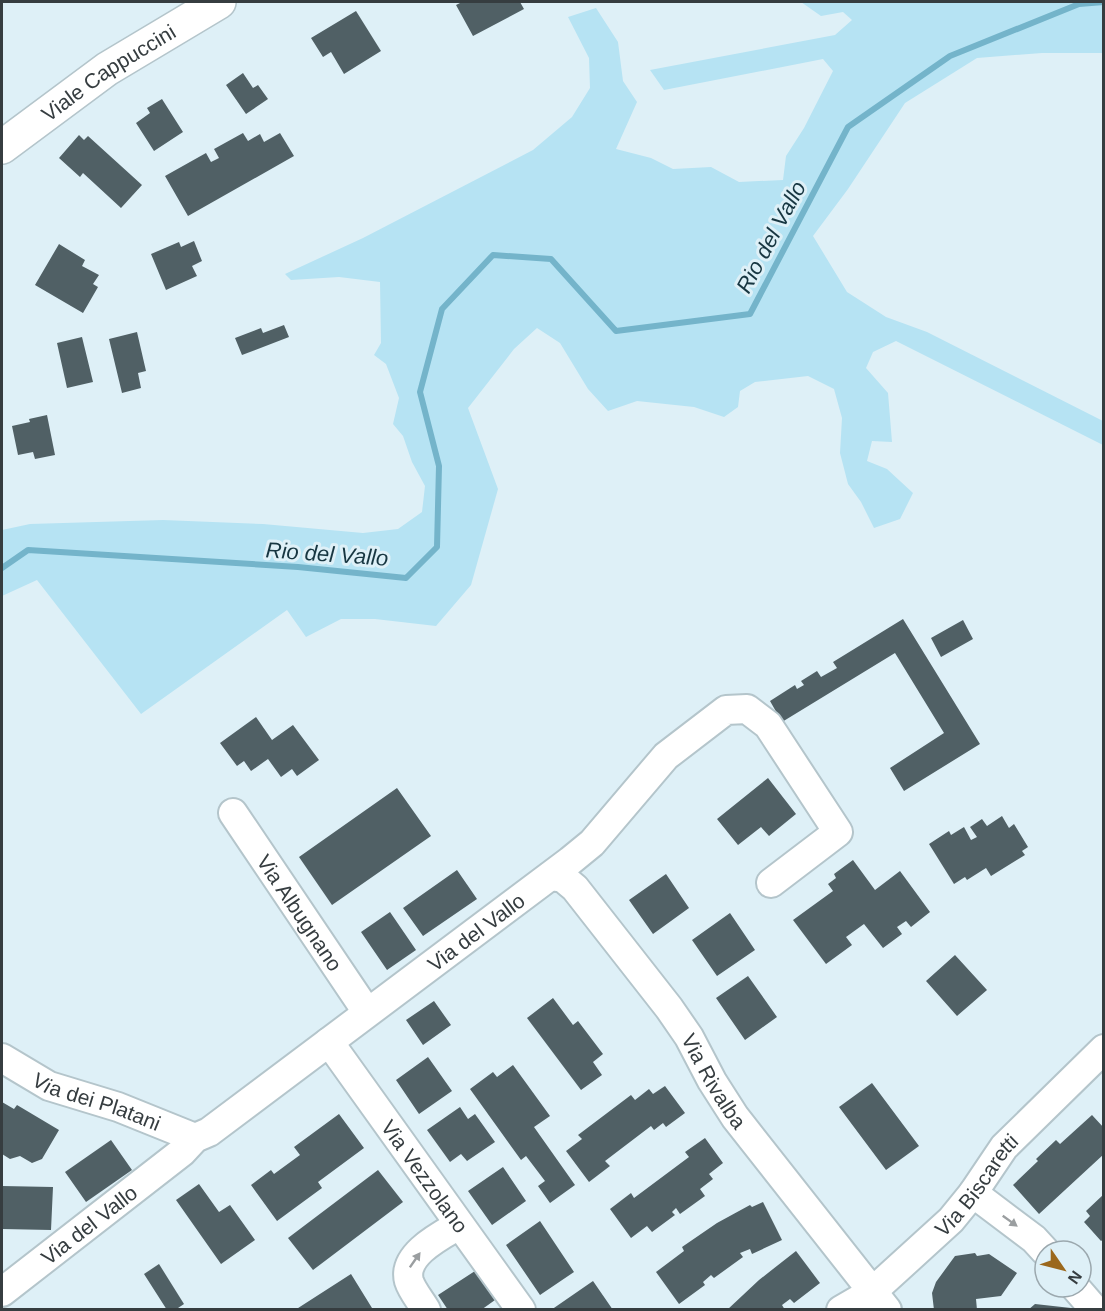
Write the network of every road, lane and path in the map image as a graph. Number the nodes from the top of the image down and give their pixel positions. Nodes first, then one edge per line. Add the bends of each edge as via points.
1 (219, 2) edge
2 (2, 147) edge
3 (233, 813) dead end
4 (551, 876) junction
5 (771, 883) dead end
6 (367, 1012) junction
7 (329, 1042) junction
8 (1104, 1049) edge
9 (2, 1058) edge
10 (195, 1138) junction
11 (973, 1193) junction
12 (459, 1225) junction
13 (1034, 1239) edge
14 (2, 1292) edge
15 (880, 1301) edge
16 (426, 1310) edge
17 (521, 1310) edge
18 (842, 1310) edge

1 - 2 main road, Viale Cappuccini via 107,69
3 - 6 street, Via Albugnano
4 - 5 street, Via del Vallo via 592,843 666,756 726,710 747,709 768,725 838,832
4 - 6 street, Via del Vallo
4 - 15 street, Via Rivalba via 563,878 575,888 650,983 689,1037 735,1117
6 - 7 street, Via del Vallo
7 - 10 street, Via del Vallo via 209,1132
7 - 12 street, Via Vezzolano
8 - 11 street, Via Biscaretti via 1004,1148
9 - 10 street, Via dei Platani via 49,1086 118,1107
10 - 14 street, Via del Vallo
11 -> 13 street
11 - 15 street, Via Biscaretti
16 -> 12 street via 410,1284 411,1262
12 - 17 street, Via Vezzolano
15 - 18 street, Via Biscaretti

